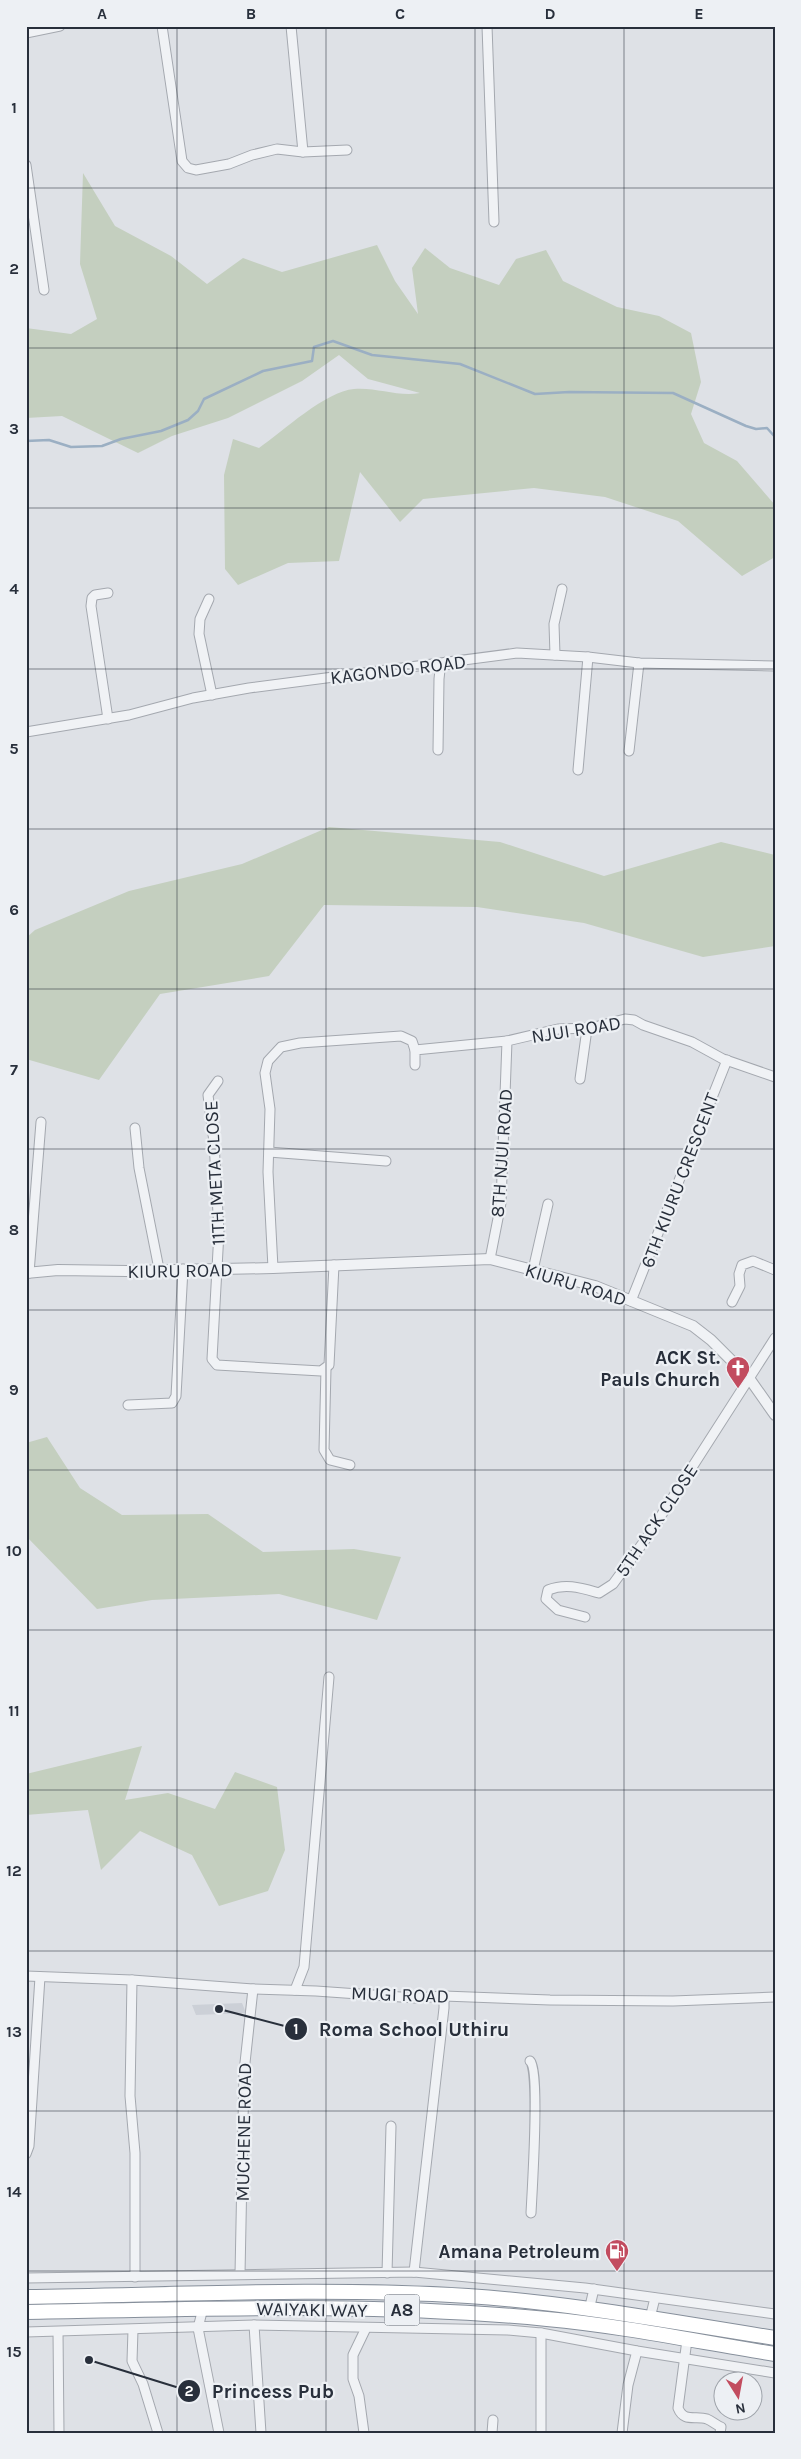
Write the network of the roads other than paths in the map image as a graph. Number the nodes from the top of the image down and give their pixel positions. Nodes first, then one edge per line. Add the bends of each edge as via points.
1 (60, 26) edge
2 (162, 26) edge
3 (291, 26) edge
4 (487, 26) edge
5 (26, 32) edge
6 (346, 150) dead end
7 (303, 152) junction
8 (26, 165) edge
9 (494, 222) dead end
10 (44, 290) dead end
11 (562, 590) dead end
12 (108, 594) dead end
13 (209, 599) dead end
14 (555, 655) junction
15 (588, 656) junction
16 (446, 662) junction
17 (639, 663) junction
18 (775, 666) edge
19 (212, 694) junction
20 (108, 719) junction
21 (26, 732) edge
22 (438, 750) dead end
23 (629, 751) dead end
24 (578, 770) dead end
25 (587, 1029) junction
26 (507, 1044) junction
27 (415, 1050) junction
28 (727, 1060) junction
29 (414, 1066) dead end
30 (775, 1076) edge
31 (580, 1079) dead end
32 (218, 1081) dead end
33 (40, 1122) dead end
34 (135, 1128) dead end
35 (269, 1152) junction
36 (386, 1160) dead end
37 (548, 1204) dead end
38 (490, 1259) junction
39 (334, 1265) junction
40 (218, 1268) junction
41 (272, 1268) junction
42 (183, 1269) junction
43 (159, 1270) junction
44 (533, 1270) junction
45 (775, 1270) edge
46 (28, 1273) edge
47 (631, 1301) junction
48 (732, 1302) dead end
49 (775, 1338) edge
50 (326, 1369) junction
51 (749, 1378) junction
52 (128, 1404) dead end
53 (775, 1415) edge
54 (350, 1466) dead end
55 (585, 1618) dead end
56 (329, 1677) dead end
57 (26, 1976) edge
58 (40, 1978) junction
59 (132, 1980) junction
60 (253, 1989) junction
61 (295, 1990) junction
62 (444, 1996) junction
63 (775, 1997) edge
64 (530, 2061) dead end
65 (391, 2126) dead end
66 (26, 2154) edge
67 (531, 2213) dead end
68 (414, 2272) junction
69 (387, 2273) junction
70 (240, 2274) junction
71 (135, 2277) junction
72 (26, 2278) edge
73 (594, 2289) junction
74 (26, 2297) edge
75 (655, 2298) junction
76 (203, 2308) junction
77 (403, 2310) junction
78 (589, 2310) junction
79 (26, 2312) edge
80 (775, 2314) edge
81 (650, 2318) junction
82 (254, 2325) junction
83 (198, 2328) junction
84 (366, 2328) junction
85 (401, 2328) junction
86 (133, 2330) junction
87 (26, 2332) edge
88 (58, 2332) junction
89 (541, 2333) junction
90 (775, 2338) edge
91 (687, 2340) junction
92 (637, 2351) junction
93 (775, 2354) edge
94 (683, 2358) junction
95 (775, 2373) edge
96 (493, 2420) dead end
97 (59, 2433) edge
98 (158, 2433) edge
99 (219, 2433) edge
100 (261, 2433) edge
101 (364, 2433) edge
102 (492, 2433) edge
103 (541, 2433) edge
104 (622, 2433) edge
105 (720, 2433) edge

1 - 5 street
2 - 7 street via 182,161 188,168 196,170 229,164 277,149
3 - 7 street
4 - 9 street
6 - 7 street
8 - 10 street
11 - 14 street via 554,624
12 - 20 street via 95,595 91,606
13 - 19 street via 198,630
14 - 15 street, KAGONDO ROAD
14 - 16 street, KAGONDO ROAD via 517,654
15 - 17 street, KAGONDO ROAD
15 - 24 street
16 - 19 street, KAGONDO ROAD
16 - 22 street via 440,670 439,679
17 - 18 street, KAGONDO ROAD
17 - 23 street
19 - 20 street, KAGONDO ROAD
20 - 21 street, KAGONDO ROAD
25 - 26 street, NJUI ROAD via 558,1030
25 - 28 street, NJUI ROAD via 634,1020 692,1042
25 - 31 street
26 - 27 street, NJUI ROAD
26 - 38 street, 8TH NJUI ROAD via 501,1203
27 - 29 street
27 - 35 street via 412,1041 401,1036 300,1042 286,1045 273,1053 266,1073 270,1108
28 - 30 street, NJUI ROAD
28 - 47 street, 6TH KIURU CRESCENT
32 - 40 street, 11TH META CLOSE via 208,1095 214,1142
33 - 46 street
34 - 43 street via 139,1168
35 - 36 street
35 - 41 street
37 - 44 street
38 - 39 street, KIURU ROAD
38 - 44 street, KIURU ROAD
39 - 41 street, KIURU ROAD
39 - 50 street via 329,1366
40 - 41 street, KIURU ROAD
40 - 42 street, KIURU ROAD
40 - 50 street, 11TH META CLOSE via 212,1359 217,1365
42 - 43 street, KIURU ROAD
42 - 52 street via 176,1396 172,1403
43 - 46 street, KIURU ROAD
44 - 47 street, KIURU ROAD via 595,1286
45 - 48 street via 753,1261 742,1265 739,1270 740,1286
47 - 51 street, KIURU ROAD via 693,1326
49 - 51 street
50 - 54 street via 324,1450 330,1460
51 - 53 street, KIURU ROAD
51 - 55 street, 5TH ACK CLOSE via 648,1536 613,1584 599,1593 576,1586 558,1586 548,1590 546,1599 558,1610
56 - 61 street via 304,1967
57 - 58 street, MUGI ROAD
58 - 59 street, MUGI ROAD
58 - 66 street
59 - 60 street, MUGI ROAD
59 - 71 street via 130,2096 135,2163
60 - 61 street, MUGI ROAD
60 - 70 street, MUCHENE ROAD via 244,2072
61 - 62 street, MUGI ROAD via 415,1998
62 - 63 street, MUGI ROAD via 673,2001
62 - 68 street
64 - 67 street via 535,2067
65 - 69 street
68 - 69 street
68 - 73 street
69 - 70 street
70 - 71 street
71 - 72 street
73 - 75 street
73 - 78 street
74 - 78 highway, WAIYAKI WAY / A8 via 347,2292 469,2296
75 - 80 street
75 - 81 street
76 - 77 highway, WAIYAKI WAY / A8
76 - 79 highway, WAIYAKI WAY / A8
76 - 83 street
77 - 85 street
77 - 91 highway, WAIYAKI WAY / A8 via 548,2319
78 - 81 highway, WAIYAKI WAY / A8
81 - 90 highway, WAIYAKI WAY / A8
82 - 83 street
82 - 84 street
82 - 100 street
83 - 86 street
83 - 99 street
84 - 85 street
84 - 101 street via 353,2365
85 - 89 street
86 - 88 street
86 - 98 street via 132,2361 143,2384
87 - 88 street
88 - 97 street
89 - 92 street
89 - 103 street
91 - 93 highway, WAIYAKI WAY / A8
91 - 94 street
92 - 94 street
92 - 104 street via 628,2385
94 - 95 street
94 - 105 street via 678,2408 692,2419 705,2418 721,2427
96 - 102 street

